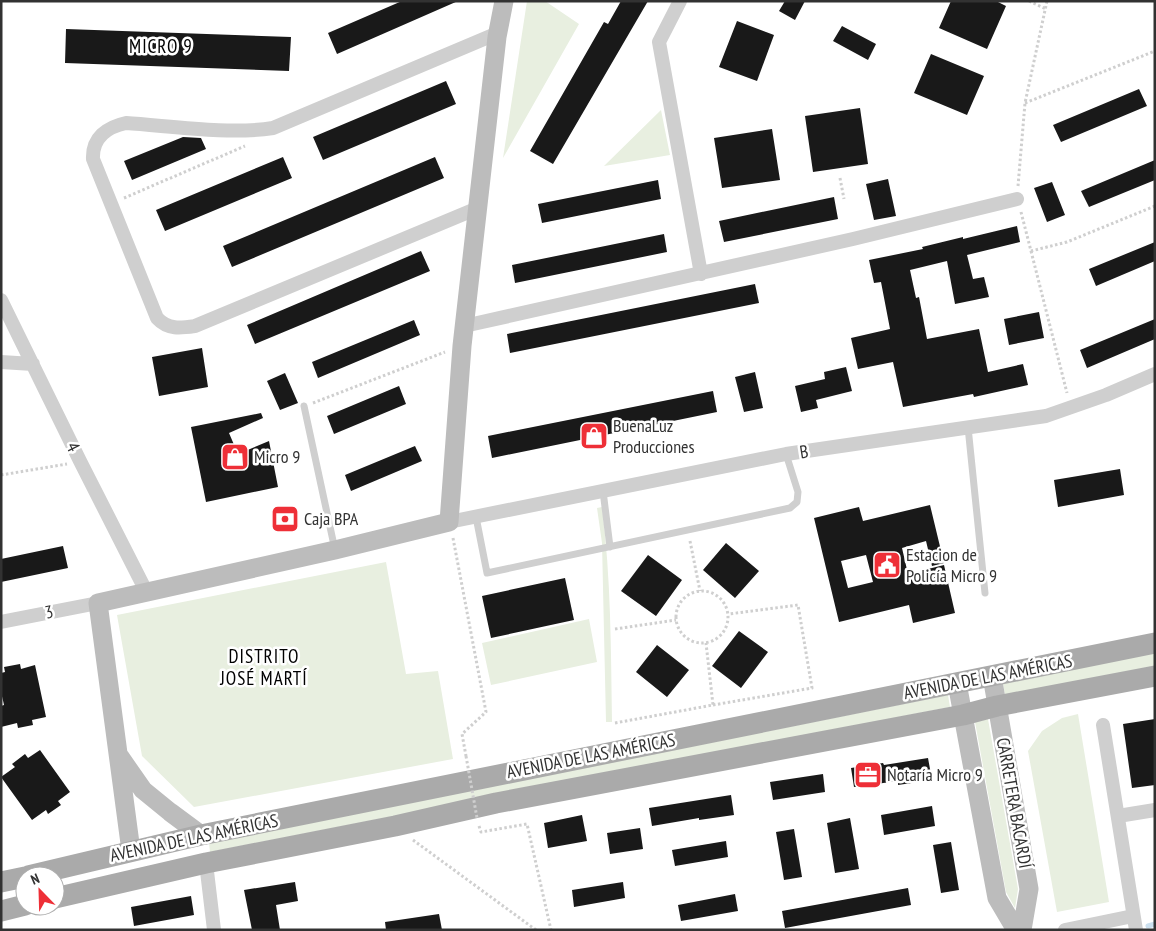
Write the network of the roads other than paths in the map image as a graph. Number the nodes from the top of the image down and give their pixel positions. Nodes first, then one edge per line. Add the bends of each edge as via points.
1 (504, 1) edge
2 (680, 1) edge
3 (498, 33) junction
4 (1017, 200) road end
5 (478, 208) junction
6 (701, 274) junction
7 (1, 300) edge
8 (464, 326) junction
9 (1, 362) edge
10 (33, 364) junction
11 (1155, 374) edge
12 (304, 406) road end
13 (968, 427) junction
14 (786, 454) junction
15 (603, 491) junction
16 (476, 517) junction
17 (449, 522) junction
18 (610, 547) junction
19 (336, 550) junction
20 (147, 593) junction
21 (985, 593) dead end
22 (98, 603) junction
23 (1, 622) edge
24 (1155, 643) edge
25 (992, 676) junction
26 (1155, 676) edge
27 (957, 683) junction
28 (997, 706) junction
29 (963, 715) junction
30 (1103, 725) dead end
31 (117, 754) junction
32 (1155, 810) edge
33 (1118, 816) junction
34 (201, 835) junction
35 (131, 851) junction
36 (206, 863) junction
37 (65, 867) edge
38 (15, 879) edge
39 (1, 882) edge
40 (65, 896) edge
41 (15, 908) edge
42 (1, 911) edge
43 (1134, 923) edge
44 (214, 930) edge
45 (1016, 930) edge
46 (1022, 930) edge
47 (1065, 930) edge

1 - 3 street
2 - 6 street via 659,42
3 - 5 street
3 - 5 street via 273,128 221,130 126,123 104,132 92,152 157,318 163,324 176,328 195,326
4 - 6 street
5 - 8 street
6 - 8 street
7 - 10 street, 4
8 - 17 street
9 - 10 street
10 - 20 street, 4
11 - 13 street, B via 1046,416
12 - 19 lane
13 - 14 street, B
13 - 21 lane
14 - 15 street, B
14 - 18 lane via 798,492 797,502 790,508
15 - 16 street, B
15 - 18 lane
16 - 17 street, B
16 - 18 lane via 488,573
17 - 19 street
19 - 20 street
20 - 22 street
22 - 23 street, 3
22 - 31 street
24 - 25 main road, AVENIDA DE LAS AMÉRICAS
25 - 27 main road, AVENIDA DE LAS AMÉRICAS
25 - 28 street, CARRETERA BACARDÍ
26 - 28 main road, AVENIDA DE LAS AMÉRICAS
27 - 29 street, CARRETERA BACARDÍ
27 - 34 main road, AVENIDA DE LAS AMÉRICAS
28 - 29 main road, AVENIDA DE LAS AMÉRICAS
28 - 46 street, CARRETERA BACARDÍ via 1029,889
29 - 36 main road, AVENIDA DE LAS AMÉRICAS via 496,803
29 - 45 street, CARRETERA BACARDÍ via 997,898
30 - 33 street
31 - 34 street via 143,790
31 - 35 street
32 - 33 street
33 - 43 street
34 - 35 main road, AVENIDA DE LAS AMÉRICAS
34 - 36 main road
35 - 37 main road, AVENIDA DE LAS AMÉRICAS
36 - 40 main road, AVENIDA DE LAS AMÉRICAS
36 - 44 street
38 - 39 main road, AVENIDA DE LAS AMÉRICAS
41 - 42 main road
43 - 47 street

